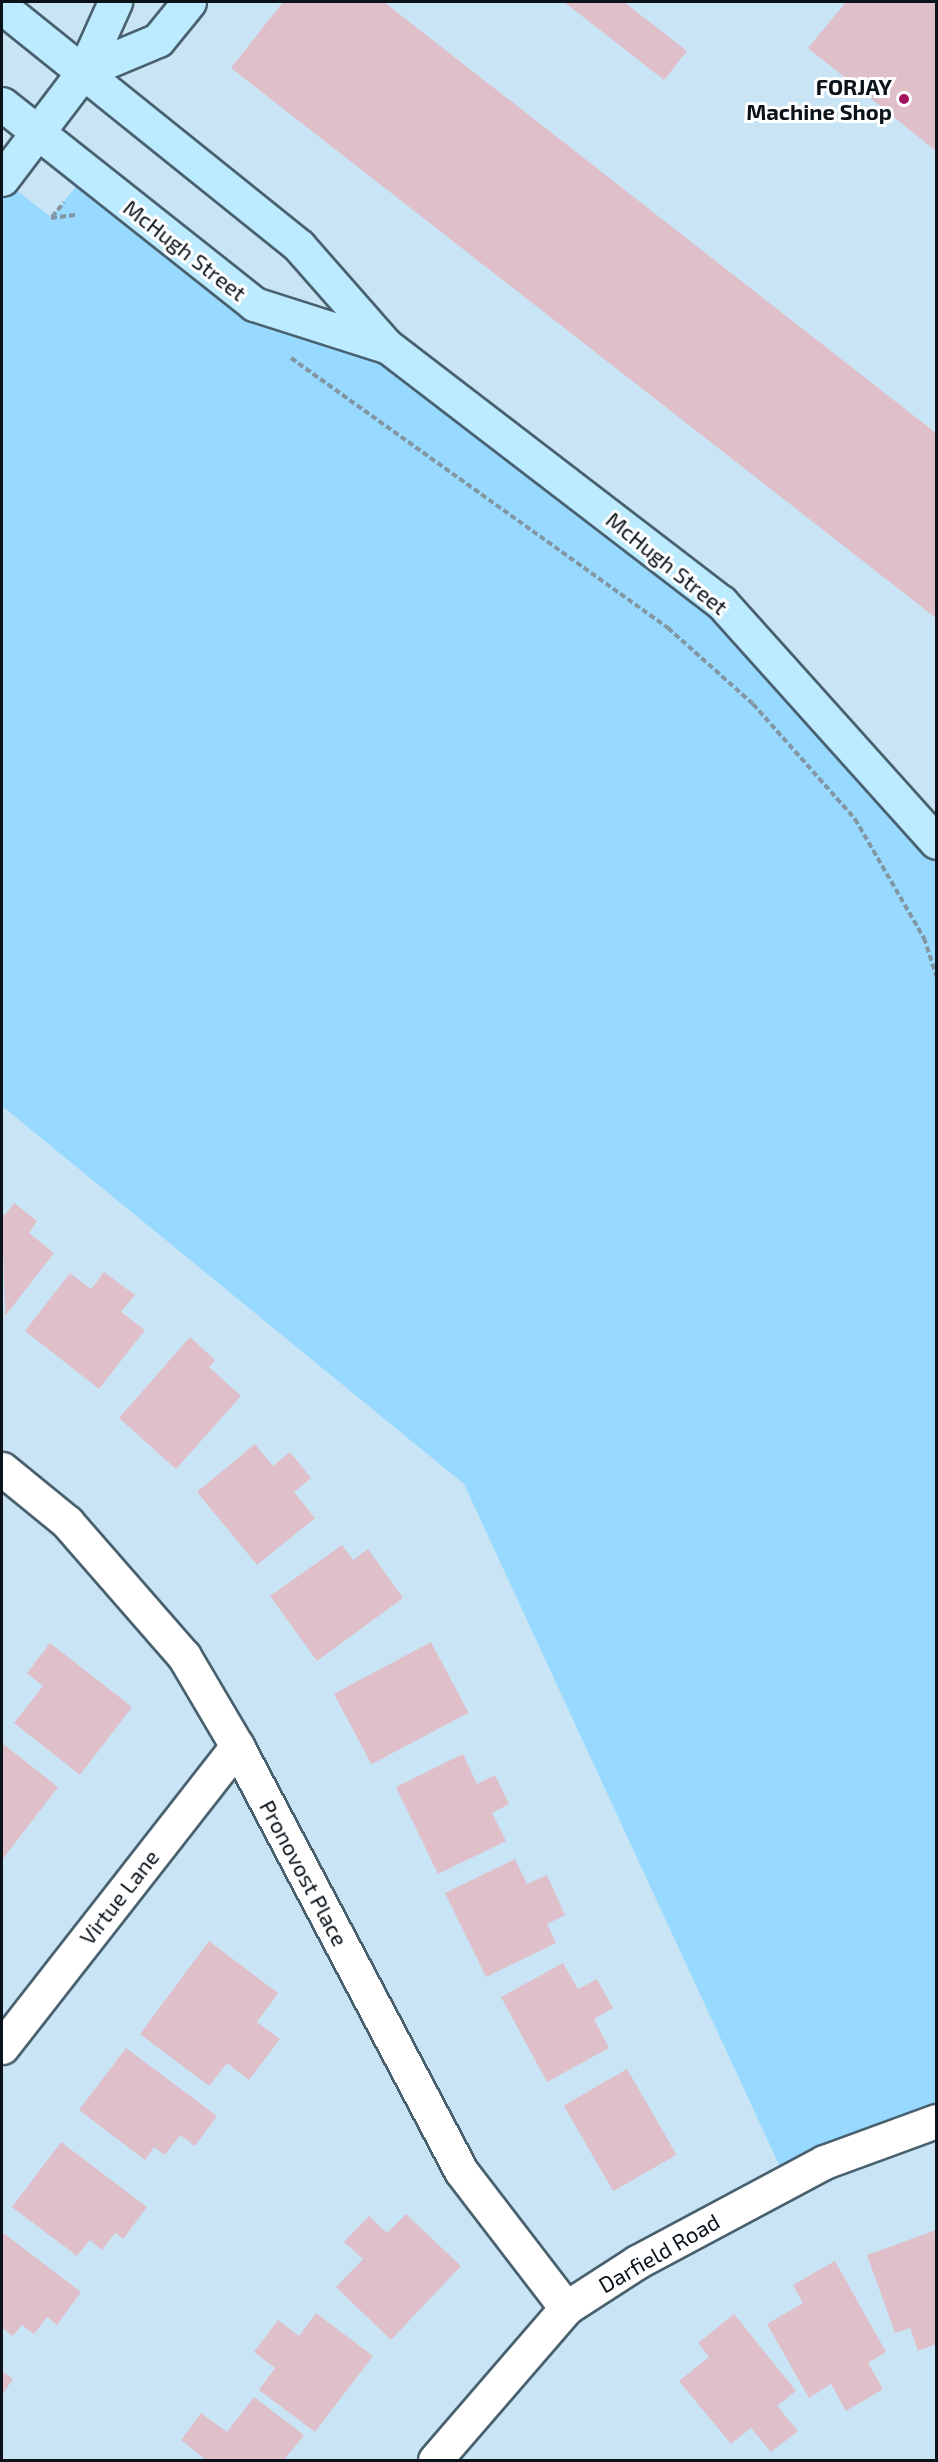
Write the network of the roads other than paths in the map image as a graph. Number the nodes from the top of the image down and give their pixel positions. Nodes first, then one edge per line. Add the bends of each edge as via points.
1 (115, 2) edge
2 (189, 2) edge
3 (2, 7) edge
4 (84, 71) junction
5 (2, 104) edge
6 (35, 131) junction
7 (2, 179) edge
8 (387, 346) junction
9 (936, 842) edge
10 (2, 1469) edge
11 (237, 1746) junction
12 (2, 2047) edge
13 (936, 2121) edge
14 (566, 2308) junction
15 (435, 2460) edge

1 - 4 main road
2 - 4 main road via 158,40
3 - 4 main road, McHugh Street
4 - 6 main road
4 - 8 main road, McHugh Street via 299,246
5 - 6 main road, McHugh Street
6 - 7 main road
6 - 8 main road, McHugh Street via 254,304
8 - 9 main road, McHugh Street via 721,602
10 - 11 street, Pronovost Place via 66,1522 184,1656
11 - 12 street, Virtue Lane
11 - 14 street, Pronovost Place via 460,2170
13 - 14 street, Darfield Road via 824,2162 637,2262
14 - 15 street, Darfield Road

